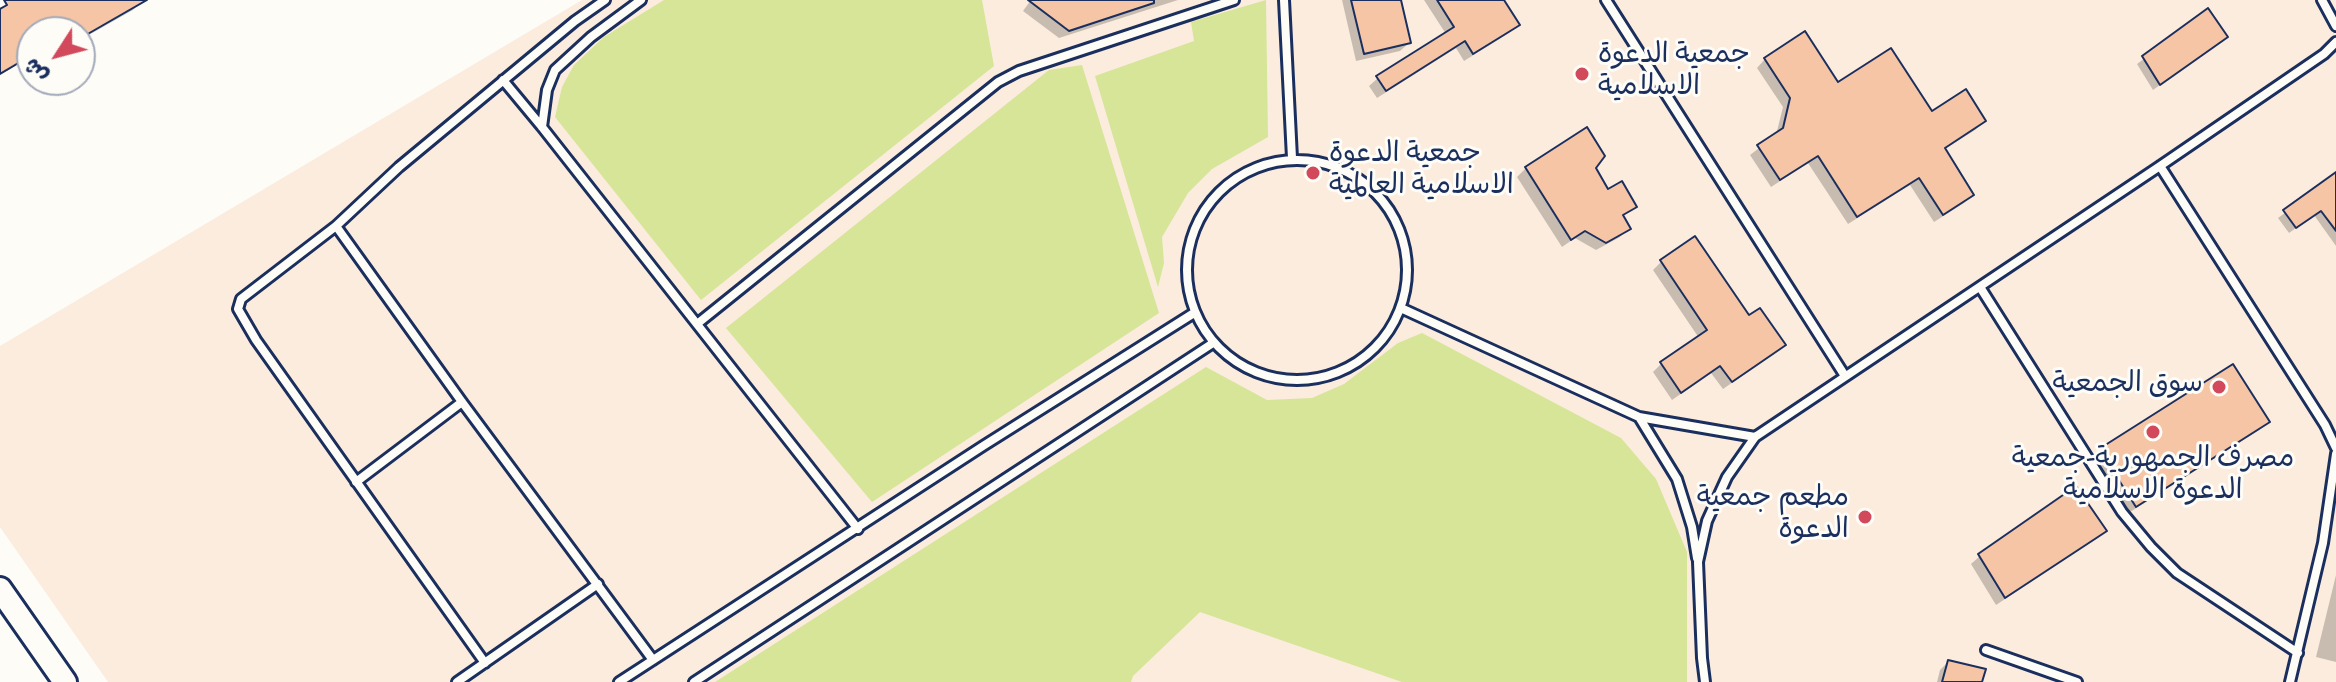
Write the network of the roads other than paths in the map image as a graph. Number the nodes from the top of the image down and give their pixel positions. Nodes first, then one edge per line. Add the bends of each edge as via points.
1 (605, 0) edge
2 (641, 0) edge
3 (1234, 0) edge
4 (1284, 0) edge
5 (1606, 0) edge
6 (2322, 0) edge
7 (2336, 26) edge
8 (2336, 42) edge
9 (503, 80) junction
10 (542, 127) junction
11 (1292, 158) junction
12 (2160, 166) junction
13 (336, 226) junction
14 (1980, 287) junction
15 (1403, 309) junction
16 (1194, 313) junction
17 (697, 324) junction
18 (1213, 343) junction
19 (1845, 376) junction
20 (462, 402) junction
21 (1639, 417) junction
22 (1755, 437) junction
23 (2336, 448) edge
24 (2336, 454) edge
25 (356, 482) junction
26 (2332, 509) edge
27 (858, 529) junction
28 (1698, 562) junction
29 (598, 584) junction
30 (0, 589) edge
31 (1986, 650) dead end
32 (2298, 653) junction
33 (653, 660) junction
34 (485, 663) junction
35 (65, 682) edge
36 (457, 682) edge
37 (619, 682) edge
38 (694, 682) edge
39 (1705, 682) edge
40 (2077, 682) edge
41 (2290, 682) edge

1 - 9 lane
2 - 10 lane via 555,70
3 - 17 lane via 998,82
4 - 11 lane
5 - 19 lane
6 - 7 lane
8 - 12 lane
9 - 10 lane
9 - 13 lane
10 - 17 lane
11 - 15 lane via 1345,169 1388,203 1408,255
11 - 16 lane via 1241,173 1202,210 1186,261
12 - 14 lane
12 - 23 lane
13 - 20 lane
13 - 25 lane via 241,299 238,309
14 - 19 lane
14 - 32 lane via 2122,512 2151,547 2177,573
15 - 18 lane via 1370,356 1318,380 1261,376
15 - 21 lane
16 - 18 lane
16 - 27 lane
17 - 27 lane
18 - 38 lane
19 - 22 lane
20 - 25 lane
20 - 29 lane
21 - 22 lane
21 - 28 lane via 1677,479
22 - 28 lane via 1727,477 1707,521
24 - 26 lane
25 - 34 lane
26 - 32 lane
27 - 33 lane
28 - 39 lane
29 - 33 lane
29 - 34 lane
30 - 35 street
31 - 40 lane
32 - 41 lane
33 - 37 lane
34 - 36 lane

